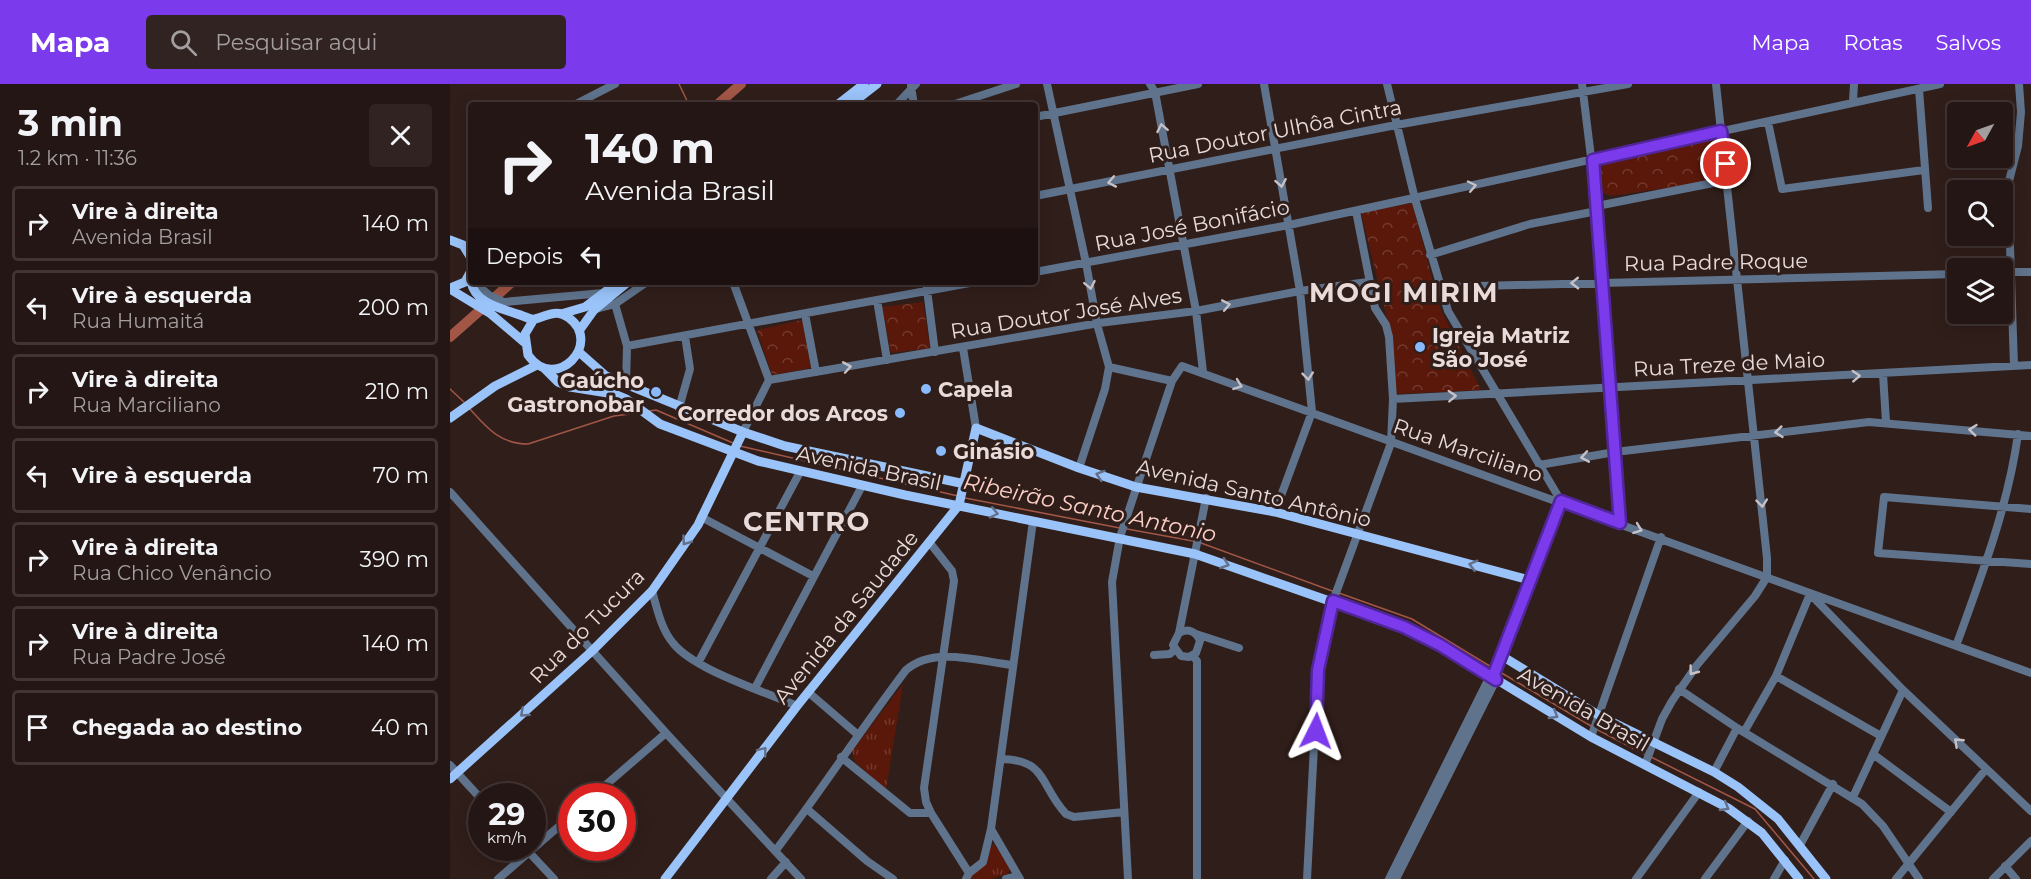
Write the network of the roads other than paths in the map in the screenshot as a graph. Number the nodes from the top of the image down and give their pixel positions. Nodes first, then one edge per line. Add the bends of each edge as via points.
1 (615, 84) edge
2 (864, 84) edge
3 (877, 84) edge
4 (1016, 84) edge
5 (1047, 84) edge
6 (1198, 84) edge
7 (1264, 84) edge
8 (1387, 84) edge
9 (1582, 84) edge
10 (1628, 84) edge
11 (1716, 84) edge
12 (1854, 84) edge
13 (1940, 84) edge
14 (2019, 84) edge
15 (913, 85) edge
16 (1152, 86) edge
17 (1919, 89) junction
18 (1584, 93) junction
19 (580, 102) edge
20 (841, 102) edge
21 (854, 102) edge
22 (899, 102) edge
23 (914, 102) edge
24 (961, 102) edge
25 (1853, 102) junction
26 (1053, 113) junction
27 (1038, 116) edge
28 (1768, 122) junction
29 (1396, 125) junction
30 (1721, 131) junction
31 (1276, 150) junction
32 (1593, 160) junction
33 (1924, 170) junction
34 (1170, 171) junction
35 (1728, 180) junction
36 (1068, 190) junction
37 (1038, 195) edge
38 (1415, 198) junction
39 (1597, 208) junction
40 (1928, 208) dead end
41 (1356, 211) junction
42 (1289, 225) junction
43 (450, 240) edge
44 (1184, 246) junction
45 (468, 249) edge
46 (1430, 255) junction
47 (2011, 258) edge
48 (1086, 264) junction
49 (1038, 272) edge
50 (2013, 272) edge
51 (2031, 272) edge
52 (1947, 274) edge
53 (468, 280) edge
54 (1739, 280) junction
55 (1368, 282) junction
56 (1602, 283) junction
57 (472, 285) edge
58 (478, 285) edge
59 (614, 285) edge
60 (624, 285) edge
61 (643, 285) edge
62 (734, 285) edge
63 (926, 286) edge
64 (1440, 287) junction
65 (450, 289) edge
66 (1300, 291) junction
67 (605, 293) junction
68 (877, 300) junction
69 (478, 302) junction
70 (615, 304) junction
71 (497, 308) junction
72 (594, 310) junction
73 (1196, 311) junction
74 (561, 314) junction
75 (805, 314) junction
76 (534, 319) junction
77 (2013, 319) edge
78 (749, 324) junction
79 (1097, 324) junction
80 (579, 331) junction
81 (685, 336) junction
82 (524, 342) junction
83 (627, 346) junction
84 (963, 348) junction
85 (579, 352) junction
86 (935, 352) junction
87 (886, 360) junction
88 (2031, 365) edge
89 (2014, 366) junction
90 (540, 367) junction
91 (1109, 367) junction
92 (816, 372) junction
93 (1203, 372) junction
94 (1883, 374) junction
95 (769, 380) junction
96 (1172, 381) junction
97 (1749, 382) junction
98 (626, 384) junction
99 (1608, 387) junction
100 (1496, 394) junction
101 (1394, 399) junction
102 (679, 408) junction
103 (1312, 412) junction
104 (450, 418) edge
105 (1886, 422) junction
106 (976, 428) junction
107 (1755, 434) junction
108 (2018, 434) junction
109 (742, 435) junction
110 (2031, 436) edge
111 (1391, 443) junction
112 (734, 451) junction
113 (1615, 452) junction
114 (1539, 465) junction
115 (1079, 468) junction
116 (800, 472) junction
117 (862, 486) junction
118 (1136, 487) junction
119 (450, 492) edge
120 (962, 495) junction
121 (1206, 498) junction
122 (1561, 501) junction
123 (2001, 507) junction
124 (2031, 509) edge
125 (1275, 512) junction
126 (701, 517) junction
127 (1033, 521) junction
128 (1620, 523) junction
129 (1121, 534) junction
130 (1358, 534) junction
131 (1661, 537) junction
132 (930, 543) junction
133 (760, 549) junction
134 (1196, 550) junction
135 (1987, 560) junction
136 (2031, 564) edge
137 (813, 576) junction
138 (1767, 577) junction
139 (1529, 580) junction
140 (651, 591) junction
141 (1336, 594) junction
142 (1810, 594) junction
143 (1179, 633) junction
144 (1196, 634) junction
145 (1956, 646) junction
146 (1239, 648) dead end
147 (1175, 649) junction
148 (592, 651) junction
149 (1154, 655) dead end
150 (943, 656) junction
151 (1193, 656) junction
152 (698, 663) junction
153 (1012, 664) junction
154 (1496, 670) junction
155 (2031, 673) edge
156 (1776, 676) junction
157 (754, 688) junction
158 (1679, 689) junction
159 (1904, 690) junction
160 (808, 692) junction
161 (797, 706) junction
162 (1598, 720) junction
163 (1741, 730) junction
164 (666, 733) junction
165 (857, 734) junction
166 (1592, 735) junction
167 (1881, 736) junction
168 (1652, 746) junction
169 (1873, 754) junction
170 (841, 757) junction
171 (1000, 759) junction
172 (1646, 762) junction
173 (1986, 769) junction
174 (1714, 772) junction
175 (452, 773) edge
176 (608, 783) edge
177 (1833, 784) junction
178 (468, 787) edge
179 (1699, 792) junction
180 (1853, 796) junction
181 (2031, 796) edge
182 (727, 797) junction
183 (2023, 803) junction
184 (807, 809) junction
185 (2031, 811) edge
186 (1124, 812) junction
187 (1951, 812) junction
188 (931, 813) junction
189 (1748, 822) junction
190 (558, 826) edge
191 (992, 829) junction
192 (546, 835) edge
193 (2031, 840) edge
194 (1800, 845) junction
195 (776, 850) junction
196 (515, 861) edge
197 (538, 861) edge
198 (1785, 861) junction
199 (786, 862) junction
200 (1910, 864) junction
201 (2005, 866) junction
202 (967, 876) edge
203 (1019, 877) edge
204 (498, 879) edge
205 (554, 879) edge
206 (664, 879) edge
207 (771, 879) edge
208 (801, 879) edge
209 (893, 879) edge
210 (1006, 879) edge
211 (1128, 879) edge
212 (1197, 879) edge
213 (1307, 879) edge
214 (1389, 879) edge
215 (1396, 879) edge
216 (1636, 879) edge
217 (1705, 879) edge
218 (1774, 879) edge
219 (1799, 879) edge
220 (1826, 879) edge
221 (1896, 879) edge
222 (1919, 879) edge
223 (1993, 879) edge
224 (2016, 879) edge

1 - 19 street
2 - 20 main road
3 - 21 main road
4 - 24 street
5 - 26 street
6 - 16 street
7 - 31 street
8 - 29 street
9 - 18 street
10 - 18 street, Rua Doutor Ulhôa Cintra
11 - 30 street
12 - 25 street
13 - 17 street, Rua José Bonifácio
14 - 47 street via 2018,146 2008,185
15 - 22 street
15 - 23 street
16 - 26 street
34 -> 16 street
17 - 25 street, Rua José Bonifácio
17 - 33 street
18 - 29 street, Rua Doutor Ulhôa Cintra
18 - 32 street
25 - 28 street, Rua José Bonifácio
26 - 27 street
26 - 36 street
28 - 30 street, Rua José Bonifácio
28 - 33 street via 1782,189
29 - 31 street, Rua Doutor Ulhôa Cintra
29 - 38 street
30 - 32 street, Rua José Bonifácio
30 - 35 street
31 - 34 street, Rua Doutor Ulhôa Cintra
31 -> 42 street
38 -> 32 street, Rua José Bonifácio
32 - 39 street
33 - 40 street
34 -> 36 street, Rua Doutor Ulhôa Cintra
34 - 44 street
35 - 39 street
35 - 54 street
36 - 37 street, Rua Doutor Ulhôa Cintra
36 - 48 street
38 - 41 street, Rua José Bonifácio
38 - 46 street
39 - 46 street
39 - 56 street
41 - 42 street, Rua José Bonifácio
41 - 55 street
42 - 44 street, Rua José Bonifácio
42 - 66 street
43 - 45 main road
44 - 48 street, Rua José Bonifácio
44 - 73 street
46 - 64 street
48 - 49 street, Rua José Bonifácio
48 -> 79 street
50 - 51 street
52 - 54 street, Rua Padre Roque
53 - 65 main road
54 - 56 street, Rua Padre Roque
54 - 97 street
55 - 66 street, Rua Doutor José Alves
55 - 101 street via 1375,308 1388,330
56 -> 64 street, Rua Padre Roque
56 - 99 street
57 - 69 main road
58 - 71 street
59 - 67 main road
60 - 72 main road
61 - 70 street
62 - 78 street
63 - 68 street
63 - 86 street
64 - 100 street via 1448,311
65 - 69 main road
73 -> 66 street, Rua Doutor José Alves
66 -> 103 street
67 - 71 street
67 - 74 main road via 578,310
68 - 75 street
68 - 87 street
69 - 71 main road
70 - 72 street
70 - 83 street
71 - 76 main road
71 - 82 main road
72 - 80 main road
73 - 79 street, Rua Doutor José Alves
73 - 93 street
74 - 76 main road via 547,313
74 - 80 main road
75 - 78 street
75 - 92 street
76 - 82 main road
77 - 89 street
78 - 81 street
78 - 95 street
79 - 84 street, Rua Doutor José Alves
79 - 91 street
80 - 85 main road
81 - 83 street
81 - 102 street via 690,369
82 - 90 main road via 528,355
83 - 98 street
84 - 86 street, Rua Doutor José Alves
84 - 106 street, Avenida da Saudade
85 - 90 main road via 560,369
85 - 98 main road, Avenida Brasil via 595,368
86 - 87 street, Rua Doutor José Alves
92 -> 87 street, Rua Doutor José Alves
88 - 89 street, Rua Treze de Maio
89 - 94 street, Rua Treze de Maio
90 - 104 main road via 473,401
90 - 112 main road, Avenida Brasil via 558,382 614,394 638,406 650,418
91 - 96 street
91 - 115 street
92 - 95 street, Rua Doutor José Alves
93 - 96 street, Rua Marciliano via 1182,366
93 -> 103 street, Rua Marciliano
97 -> 94 street, Rua Treze de Maio
94 - 105 street
95 - 109 street, Rua do Tucura
96 - 118 street
97 - 99 street, Rua Treze de Maio
97 - 107 street
98 - 102 main road, Avenida Brasil
99 - 100 street, Rua Treze de Maio
99 - 113 street
101 -> 100 street, Rua Treze de Maio
100 - 114 street
101 - 111 street
102 - 109 main road, Avenida Brasil
103 - 111 street, Rua Marciliano
103 - 125 street
105 -> 107 street
108 -> 105 street
106 - 115 main road, Avenida Santo Antônio
106 - 120 main road, Avenida da Saudade
107 - 113 street
107 -> 138 street
108 - 110 street
108 - 123 street via 2013,472
109 - 112 main road, Rua do Tucura
109 - 120 main road, Avenida Brasil
111 - 122 street, Rua Marciliano
111 - 130 street
112 - 116 main road, Avenida Brasil
112 - 126 main road, Rua do Tucura
113 -> 114 street
113 - 128 street
114 - 122 street
118 -> 115 main road, Avenida Santo Antônio
116 - 117 main road, Avenida Brasil
116 - 133 street
117 - 120 main road, Avenida Brasil
117 - 137 street
118 - 121 main road, Avenida Santo Antônio
118 - 129 street
119 - 148 street
120 -> 127 main road, Avenida Brasil
120 - 132 main road, Avenida da Saudade
121 - 125 main road, Avenida Santo Antônio
121 - 134 street
122 - 128 street, Rua Marciliano
122 - 139 street
123 - 124 street
123 - 135 street
123 - 135 street via 1884,497 1878,553
125 - 130 main road, Avenida Santo Antônio
126 - 133 street
126 -> 140 main road, Rua do Tucura
127 - 129 main road, Avenida Brasil
127 - 153 street
128 -> 131 street, Rua Marciliano
129 - 134 main road, Avenida Brasil
129 - 186 street via 1112,582 1112,617
139 -> 130 main road, Avenida Santo Antônio
130 - 141 street
131 - 138 street, Rua Marciliano
131 - 162 street
132 - 150 street via 952,571 954,581
132 - 160 main road, Avenida da Saudade
133 - 137 street
133 - 152 street
134 -> 141 main road, Avenida Brasil
134 - 143 street
135 - 136 street
135 - 145 street
137 - 157 street
138 - 142 street, Rua Marciliano
138 -> 158 street via 1735,623
139 - 154 main road
140 - 148 main road, Rua do Tucura
140 - 152 street via 671,641
141 - 154 main road, Avenida Brasil
141 - 213 street via 1318,670
142 - 145 street, Rua Marciliano
142 - 156 street
142 - 159 street
143 - 144 street via 1187,630
143 - 147 street via 1174,640
144 - 146 street
144 - 151 street via 1200,646
145 - 155 street, Rua Marciliano
147 - 149 street via 1170,654
147 - 151 street via 1181,656
148 - 164 street
148 -> 175 main road, Rua do Tucura
150 - 153 street
150 - 165 street via 925,658 906,670
150 - 188 street via 924,788
151 - 212 street via 1197,661
152 - 157 street
153 - 171 street
154 - 162 main road, Avenida Brasil
154 -> 166 main road, Avenida Brasil
154 - 214 street
154 - 215 street
156 - 163 street
156 - 167 street
157 - 161 street
158 - 163 street
158 - 168 street
159 - 167 street
173 -> 159 street
160 - 161 main road, Avenida da Saudade
160 - 165 street
182 -> 161 main road, Avenida da Saudade
162 - 166 street
162 - 168 main road, Avenida Brasil
163 - 174 street
163 - 177 street
164 - 176 street
164 - 182 street
165 - 170 street
166 - 172 main road, Avenida Brasil
167 - 169 street
168 - 172 street
168 - 174 main road, Avenida Brasil
169 - 180 street
169 - 187 street
170 - 184 street
170 - 188 street via 910,813
171 - 186 street via 1017,759 1034,767 1066,814 1074,817
171 - 191 street
172 - 179 main road, Avenida Brasil
173 - 183 street
173 - 187 street
174 - 194 main road, Avenida Brasil via 1770,811
175 - 178 street
177 - 180 street
177 - 194 street
179 -> 189 main road, Avenida Brasil
179 - 216 street
180 - 200 street via 1878,820
181 - 183 street
182 - 195 street
182 - 206 main road, Avenida da Saudade
183 - 185 street
184 - 195 street
184 - 209 street
186 - 211 street
187 - 200 street
188 - 202 street
189 - 198 main road, Avenida Brasil
189 - 217 street
190 - 192 street
191 - 202 street via 984,862
191 - 203 street
193 - 201 street
194 - 220 main road, Avenida Brasil
195 - 199 street
196 - 204 street
197 - 205 street
198 - 218 street
198 - 219 main road, Avenida Brasil
199 - 207 street
199 - 208 street
200 - 221 street
200 - 222 street
201 - 223 street
201 - 224 street
203 - 210 street

